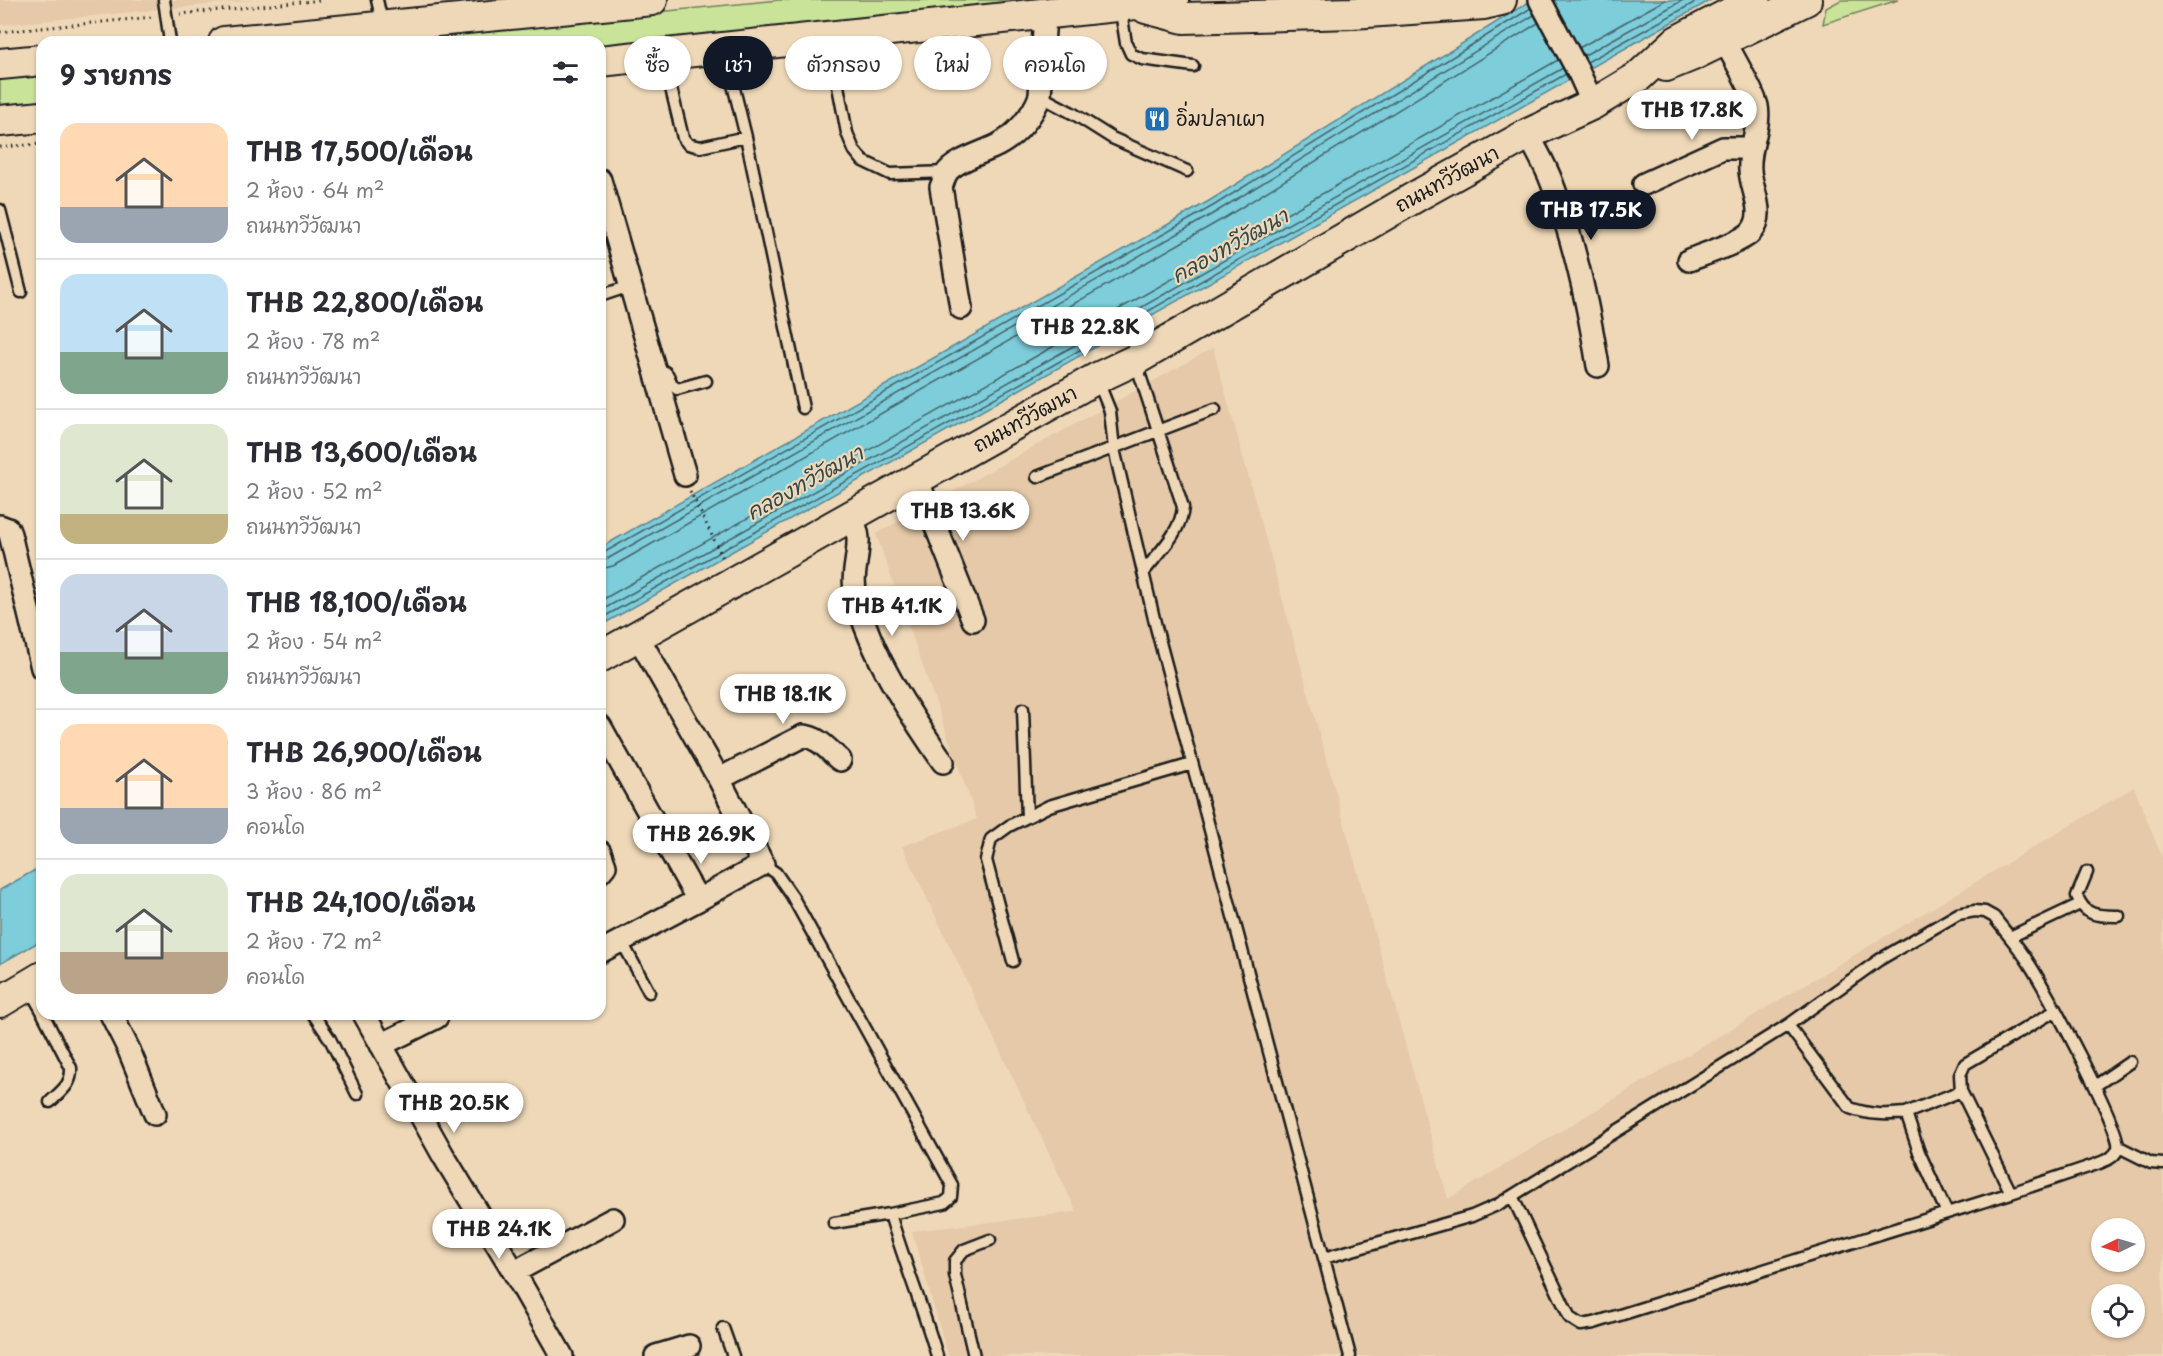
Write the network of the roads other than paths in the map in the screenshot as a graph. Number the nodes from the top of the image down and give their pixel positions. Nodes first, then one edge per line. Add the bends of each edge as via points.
1 (164, 0) edge
2 (652, 0) edge
3 (1173, 0) edge
4 (1501, 0) edge
5 (1540, 0) edge
6 (1755, 0) edge
7 (1806, 0) edge
8 (565, 4) edge
9 (1127, 5) junction
10 (380, 13) edge
11 (1045, 14) junction
12 (169, 36) edge
13 (256, 36) edge
14 (838, 36) edge
15 (1724, 40) junction
16 (624, 58) edge
17 (606, 60) edge
18 (36, 61) edge
19 (0, 64) edge
20 (1193, 66) dead end
21 (1638, 77) junction
22 (672, 90) edge
23 (734, 90) edge
24 (839, 90) edge
25 (1040, 96) junction
26 (1593, 104) junction
27 (36, 118) edge
28 (0, 121) edge
29 (1528, 134) junction
30 (746, 137) junction
31 (1752, 148) junction
32 (1187, 171) dead end
33 (947, 172) junction
34 (1644, 184) dead end
35 (606, 201) edge
36 (0, 210) edge
37 (1689, 260) dead end
38 (630, 286) junction
39 (21, 292) dead end
40 (606, 294) edge
41 (961, 308) dead end
42 (1135, 360) junction
43 (1598, 366) dead end
44 (654, 370) junction
45 (1097, 378) junction
46 (706, 381) dead end
47 (803, 408) dead end
48 (1215, 409) dead end
49 (1158, 431) junction
50 (1114, 449) junction
51 (1037, 477) dead end
52 (917, 479) junction
53 (686, 480) road end
54 (852, 515) junction
55 (0, 526) edge
56 (1143, 573) junction
57 (35, 610) edge
58 (973, 620) dead end
59 (638, 636) junction
60 (606, 654) edge
61 (1023, 709) dead end
62 (606, 737) edge
63 (840, 760) dead end
64 (942, 762) dead end
65 (1192, 764) junction
66 (719, 779) junction
67 (1027, 817) junction
68 (763, 864) junction
69 (2087, 872) dead end
70 (698, 900) junction
71 (2080, 904) junction
72 (2119, 916) dead end
73 (2010, 937) junction
74 (621, 940) junction
75 (606, 949) edge
76 (1013, 962) dead end
77 (35, 981) edge
78 (649, 992) dead end
79 (0, 1002) edge
80 (2055, 1011) junction
81 (47, 1020) edge
82 (114, 1020) edge
83 (317, 1020) edge
84 (367, 1020) edge
85 (431, 1020) edge
86 (1788, 1025) junction
87 (381, 1045) junction
88 (2130, 1062) dead end
89 (2095, 1086) junction
90 (1961, 1091) junction
91 (357, 1094) dead end
92 (50, 1102) dead end
93 (1906, 1113) junction
94 (155, 1114) dead end
95 (2119, 1147) junction
96 (2163, 1164) edge
97 (2012, 1193) junction
98 (1512, 1196) junction
99 (1947, 1213) junction
100 (890, 1214) junction
101 (613, 1219) dead end
102 (834, 1223) dead end
103 (990, 1240) dead end
104 (1324, 1258) junction
105 (514, 1272) junction
106 (723, 1328) dead end
107 (689, 1346) dead end
108 (562, 1356) edge
109 (656, 1356) edge
110 (733, 1356) edge
111 (937, 1356) edge
112 (974, 1356) edge
113 (1350, 1356) edge

1 - 12 lane
2 - 8 main road
3 - 9 main road
4 - 9 main road via 1352,13 1185,18
5 - 26 street
6 - 21 main road, ถนนทวีวัฒนา via 1677,41
7 - 15 main road, ถนนทวีวัฒนา
8 - 10 main road
9 - 11 main road
9 - 20 lane via 1126,43 1131,54 1142,60
10 - 13 main road
11 - 14 main road
11 - 25 street
15 - 21 main road, ถนนทวีวัฒนา
15 - 31 street via 1757,105
16 - 17 main road
18 - 19 main road
21 - 26 main road, ถนนทวีวัฒนา
22 - 30 lane via 683,138 688,144 700,147
23 - 30 lane
24 - 33 lane via 847,133 863,161 890,174
25 - 32 lane via 1112,138
25 - 33 street via 1022,125 1001,144
26 - 29 main road, ถนนทวีวัฒนา
27 - 28 main road
29 - 42 main road, ถนนทวีวัฒนา
29 - 43 street via 1565,220
30 - 47 lane
31 - 34 street via 1723,148
31 - 37 street via 1750,172 1760,215 1751,232
33 - 41 street via 941,187
35 - 38 street
36 - 39 lane
38 - 40 lane
38 - 44 street
42 - 45 main road, ถนนทวีวัฒนา
42 - 49 lane
44 - 46 lane via 668,374 677,389
44 - 53 street
45 - 50 lane via 1110,411
45 - 52 main road, ถนนทวีวัฒนา
48 - 49 lane
49 - 50 lane
49 - 56 lane via 1183,507 1182,518
50 - 51 lane
50 - 56 lane
52 - 54 main road, ถนนทวีวัฒนา
52 - 58 street
54 - 59 main road, ถนนทวีวัฒนา
54 - 64 street via 859,539 853,574 856,595 870,636
55 - 57 street via 8,529
56 - 65 lane
59 - 60 main road, ถนนทวีวัฒนา
59 - 66 street
61 - 67 lane
62 - 70 street
63 - 66 street via 819,741 803,736
65 - 67 lane via 1049,806
65 - 104 lane
66 - 68 street
67 - 76 lane via 992,839 986,860
68 - 70 street
68 - 100 lane via 776,873 792,896 952,1185 951,1197 944,1203
69 - 71 lane via 2077,896
70 - 74 street
71 - 72 lane via 2093,913
71 - 73 lane
73 - 80 lane via 2031,965
73 - 86 lane via 1985,912 1958,914 1879,960
74 - 75 street
74 - 78 lane
77 - 79 main road
80 - 89 lane
80 - 90 lane via 1965,1064 1960,1075
81 - 92 lane via 72,1077
82 - 94 street
83 - 91 lane
84 - 87 street
85 - 87 street
86 - 93 lane via 1850,1108 1880,1115
86 - 98 lane
87 - 105 street
88 - 89 lane
89 - 95 lane
90 - 93 lane
90 - 97 lane
93 - 99 lane
95 - 96 lane via 2151,1163
95 - 97 lane via 2111,1158
97 - 99 lane
98 - 99 lane via 1570,1318 1581,1324
98 - 104 lane via 1454,1222
100 - 102 lane
100 - 111 lane
101 - 105 street
103 - 112 lane via 964,1250 955,1261
104 - 113 lane
105 - 108 street
106 - 110 lane
107 - 109 street

